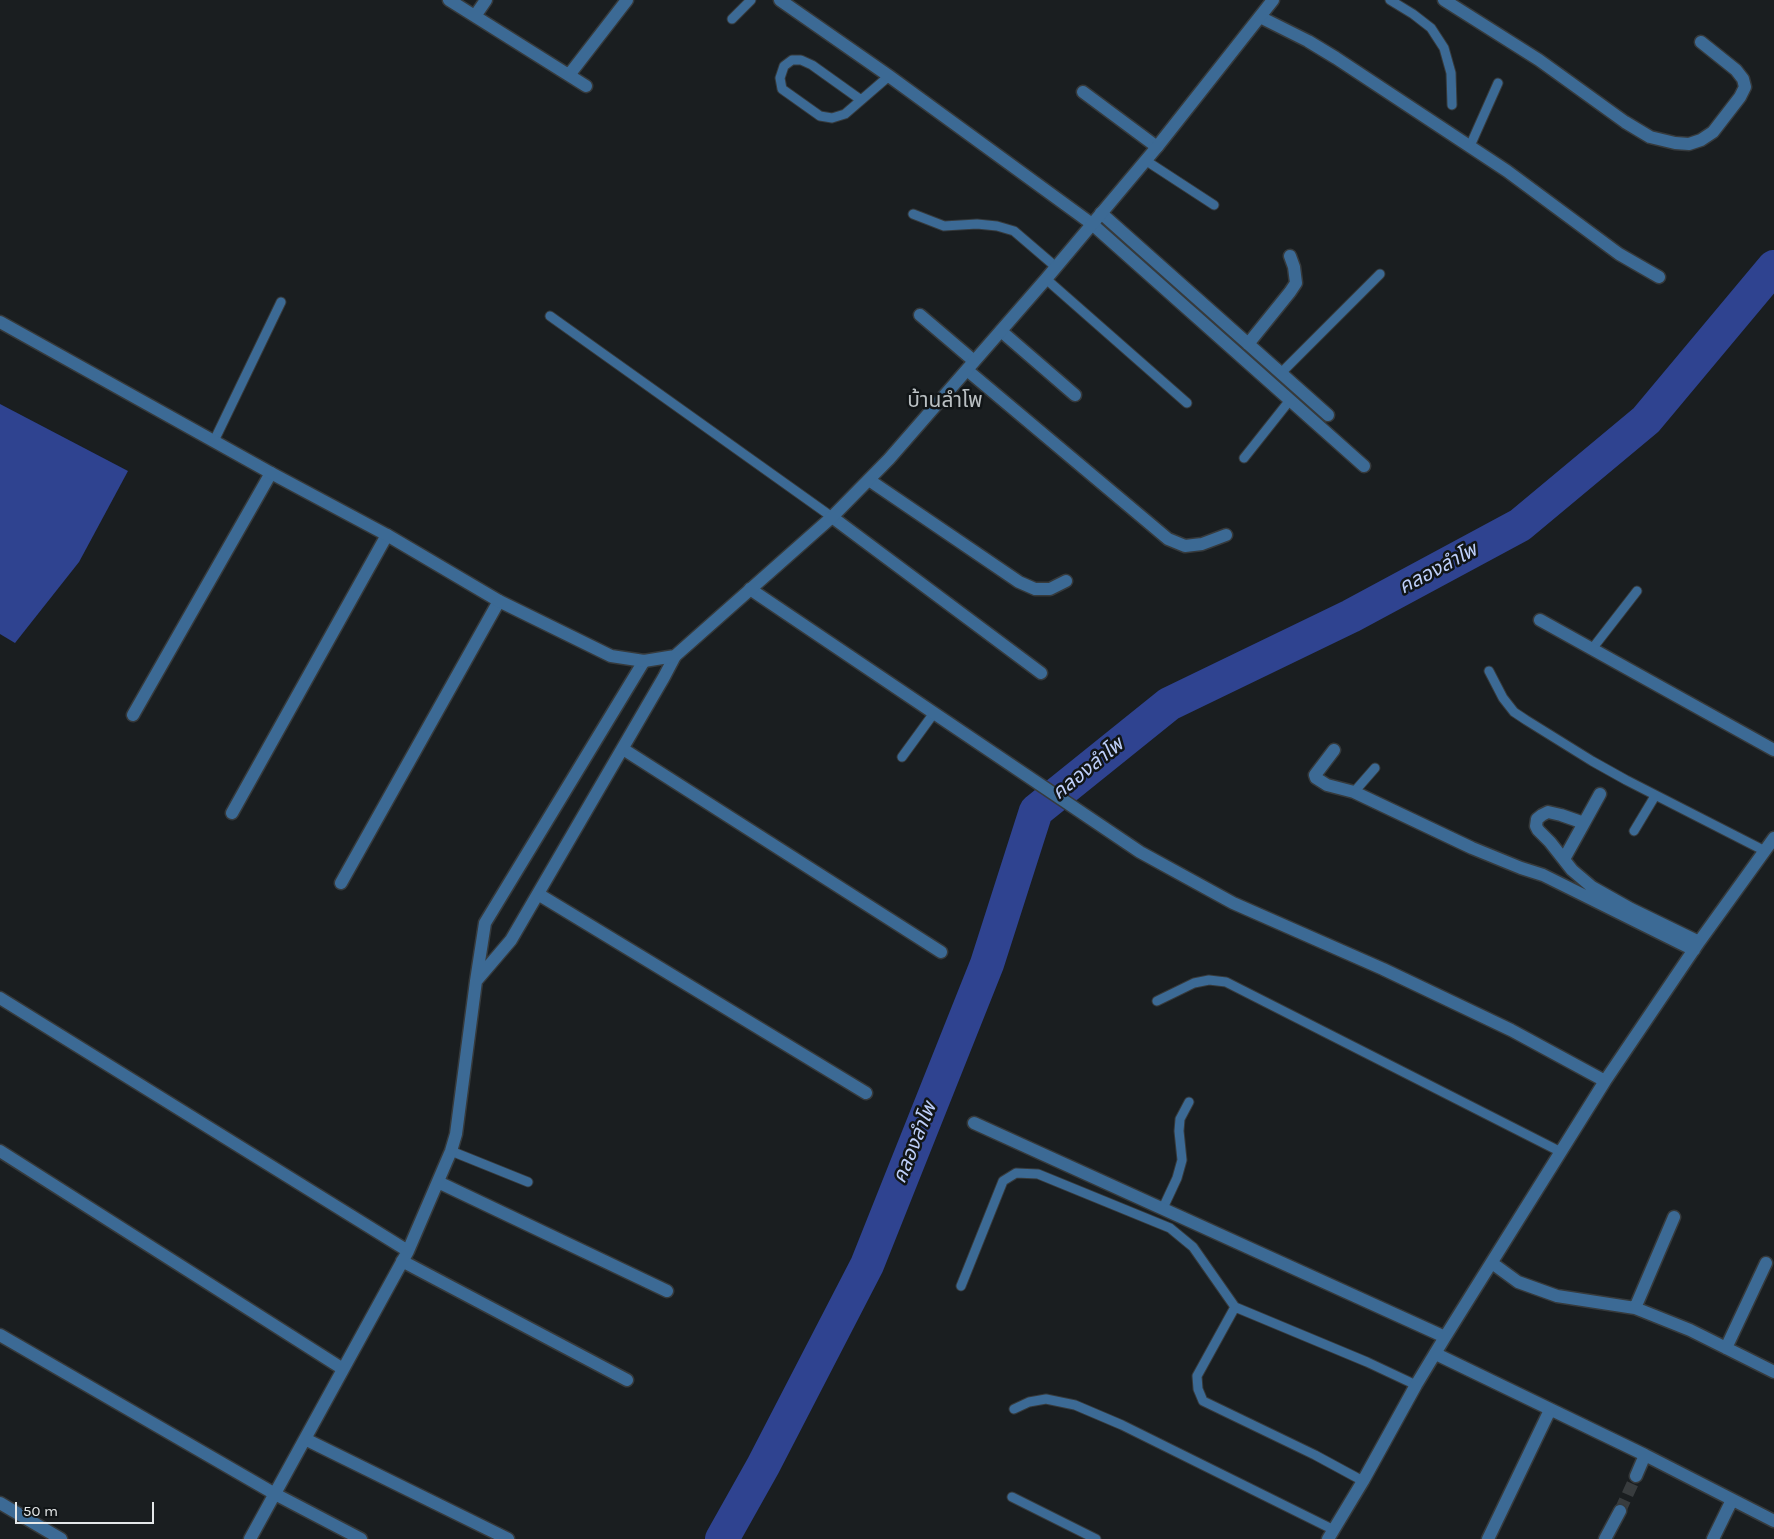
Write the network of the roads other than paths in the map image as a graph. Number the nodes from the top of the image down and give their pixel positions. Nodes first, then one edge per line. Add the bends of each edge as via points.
1 (449, 0) edge
2 (486, 0) edge
3 (627, 0) edge
4 (751, 0) edge
5 (780, 0) edge
6 (1273, 0) edge
7 (1390, 0) edge
8 (1444, 0) edge
9 (475, 16) junction
10 (1260, 16) junction
11 (732, 19) dead end
12 (1700, 42) dead end
13 (569, 76) junction
14 (888, 76) junction
15 (1498, 83) dead end
16 (586, 86) dead end
17 (1083, 92) dead end
18 (861, 100) junction
19 (1452, 105) dead end
20 (1470, 146) junction
21 (1157, 147) junction
22 (1145, 160) junction
23 (1214, 205) dead end
24 (1101, 213) junction
25 (913, 214) dead end
26 (1092, 224) junction
27 (1290, 256) dead end
28 (1056, 267) junction
29 (1380, 274) dead end
30 (1658, 277) dead end
31 (1046, 279) junction
32 (281, 302) dead end
33 (920, 315) dead end
34 (550, 316) dead end
35 (0, 322) edge
36 (1002, 331) junction
37 (1248, 344) junction
38 (970, 366) junction
39 (1281, 373) junction
40 (1074, 396) dead end
41 (1290, 400) junction
42 (1188, 403) dead end
43 (1328, 415) dead end
44 (214, 441) junction
45 (1244, 458) dead end
46 (1364, 466) dead end
47 (270, 473) junction
48 (869, 480) junction
49 (832, 517) junction
50 (387, 535) junction
51 (1226, 535) dead end
52 (1066, 581) dead end
53 (750, 589) junction
54 (1638, 591) dead end
55 (499, 601) junction
56 (1540, 620) dead end
57 (1592, 649) junction
58 (675, 656) junction
59 (644, 661) junction
60 (1489, 671) dead end
61 (1041, 673) dead end
62 (934, 713) junction
63 (133, 715) dead end
64 (623, 749) junction
65 (1334, 750) dead end
66 (1774, 750) edge
67 (902, 757) dead end
68 (1375, 768) dead end
69 (1354, 792) junction
70 (1600, 794) dead end
71 (1655, 796) junction
72 (232, 813) dead end
73 (1584, 823) junction
74 (1634, 831) dead end
75 (1774, 838) edge
76 (1767, 855) edge
77 (1564, 859) junction
78 (341, 883) dead end
79 (538, 894) junction
80 (1697, 946) junction
81 (942, 952) dead end
82 (476, 981) junction
83 (0, 998) edge
84 (1156, 1001) dead end
85 (1605, 1081) junction
86 (866, 1093) dead end
87 (1188, 1102) dead end
88 (974, 1123) dead end
89 (452, 1150) junction
90 (1561, 1152) junction
91 (2, 1157) edge
92 (438, 1182) junction
93 (528, 1182) dead end
94 (1163, 1208) junction
95 (1674, 1216) dead end
96 (405, 1256) junction
97 (1492, 1263) junction
98 (1766, 1263) dead end
99 (961, 1286) dead end
100 (667, 1291) dead end
101 (1235, 1307) junction
102 (1635, 1308) junction
103 (0, 1335) edge
104 (1446, 1337) junction
105 (1726, 1348) junction
106 (1436, 1354) junction
107 (343, 1369) junction
108 (1774, 1372) edge
109 (627, 1380) dead end
110 (1416, 1386) junction
111 (1014, 1409) dead end
112 (1550, 1410) junction
113 (304, 1439) junction
114 (1644, 1455) junction
115 (1636, 1476) tunnel mouth
116 (1363, 1481) junction
117 (275, 1494) junction
118 (1012, 1497) dead end
119 (1732, 1500) junction
120 (0, 1503) edge
121 (1620, 1511) tunnel mouth
122 (1774, 1521) edge
123 (1331, 1534) edge
124 (61, 1539) edge
125 (250, 1539) edge
126 (361, 1539) edge
127 (508, 1539) edge
128 (1096, 1539) edge
129 (1488, 1539) edge
130 (1605, 1539) edge
131 (1713, 1539) edge

1 - 9 street
2 - 9 street
3 - 13 street
4 - 11 lane
5 - 14 street
6 - 10 street
7 - 19 lane via 1431,28 1444,48 1451,73
8 - 12 street via 1539,60 1625,122 1650,136 1675,143 1689,144 1713,132 1745,87 1736,70
9 - 13 street
10 - 20 street via 1336,58
10 - 21 street
13 - 16 street
14 - 18 lane
14 - 26 street
15 - 20 lane
17 - 21 street
18 - 18 lane via 845,114 832,118 820,116 782,89 780,78 784,66 792,60 801,60
20 - 30 street via 1618,254
21 - 22 street
22 - 23 lane
22 - 24 street
24 - 26 street
24 - 37 street
25 - 28 lane via 944,226 977,224 1014,231
26 - 28 street
26 - 41 street
27 - 37 street via 1296,283
28 - 31 street
29 - 39 lane
31 - 36 street
31 - 42 lane
32 - 44 lane
33 - 38 street
34 - 49 lane
35 - 44 street
36 - 38 street
36 - 40 street
37 - 39 street
38 - 48 street
38 - 51 street via 1168,539 1185,546
39 - 43 street
41 - 45 lane
41 - 46 street
44 - 47 street
47 - 50 street
47 - 63 street
48 - 49 street
48 - 52 street via 1019,582 1035,589 1050,589
49 - 53 street
49 - 61 street
50 - 55 street
50 - 72 street
53 - 58 street
53 - 62 street
54 - 57 lane
55 - 59 street via 611,656
55 - 78 street
56 - 57 street
57 - 66 street
58 - 59 street
58 - 64 street
59 - 82 street via 485,923
60 - 71 lane via 1514,712
62 - 67 lane
62 - 85 street via 1140,852 1233,903 1512,1030
64 - 79 street
64 - 81 street
65 - 69 street via 1319,768 1316,778 1327,785
68 - 69 lane
69 - 80 street via 1472,848 1543,875
70 - 73 street
71 - 74 lane
71 - 76 lane
73 - 77 street
73 - 77 street via 1548,812 1537,819 1538,830
75 - 76 street
76 - 80 street
77 - 80 street via 1592,887
79 - 82 street via 511,940
79 - 86 street
80 - 85 street
82 - 89 street
83 - 96 street
84 - 90 lane via 1194,984 1209,980 1226,982
85 - 90 street
87 - 94 lane via 1180,1119 1182,1160
88 - 94 street
89 - 92 street
89 - 93 lane
90 - 97 street
91 - 107 street
92 - 96 street
92 - 100 street
94 - 104 street
95 - 102 street
96 - 107 street
96 - 109 street
97 - 102 street via 1518,1282 1557,1296
97 - 104 street
98 - 105 street
99 - 101 lane via 1003,1180 1016,1173 1038,1174 1170,1228 1193,1247
101 - 110 lane
101 - 116 lane via 1197,1376 1203,1402
102 - 105 street
103 - 117 street
104 - 106 street
105 - 108 street
106 - 110 street
106 - 112 street
107 - 113 street
110 - 116 street
111 - 123 lane via 1046,1399 1075,1405 1122,1425
112 - 114 street
112 - 129 street
113 - 117 street
113 - 127 street
114 - 115 street
114 - 119 street
116 - 123 street
117 - 125 street
117 - 126 street
118 - 128 lane
119 - 122 street
119 - 131 street
120 - 124 street
121 - 130 street

